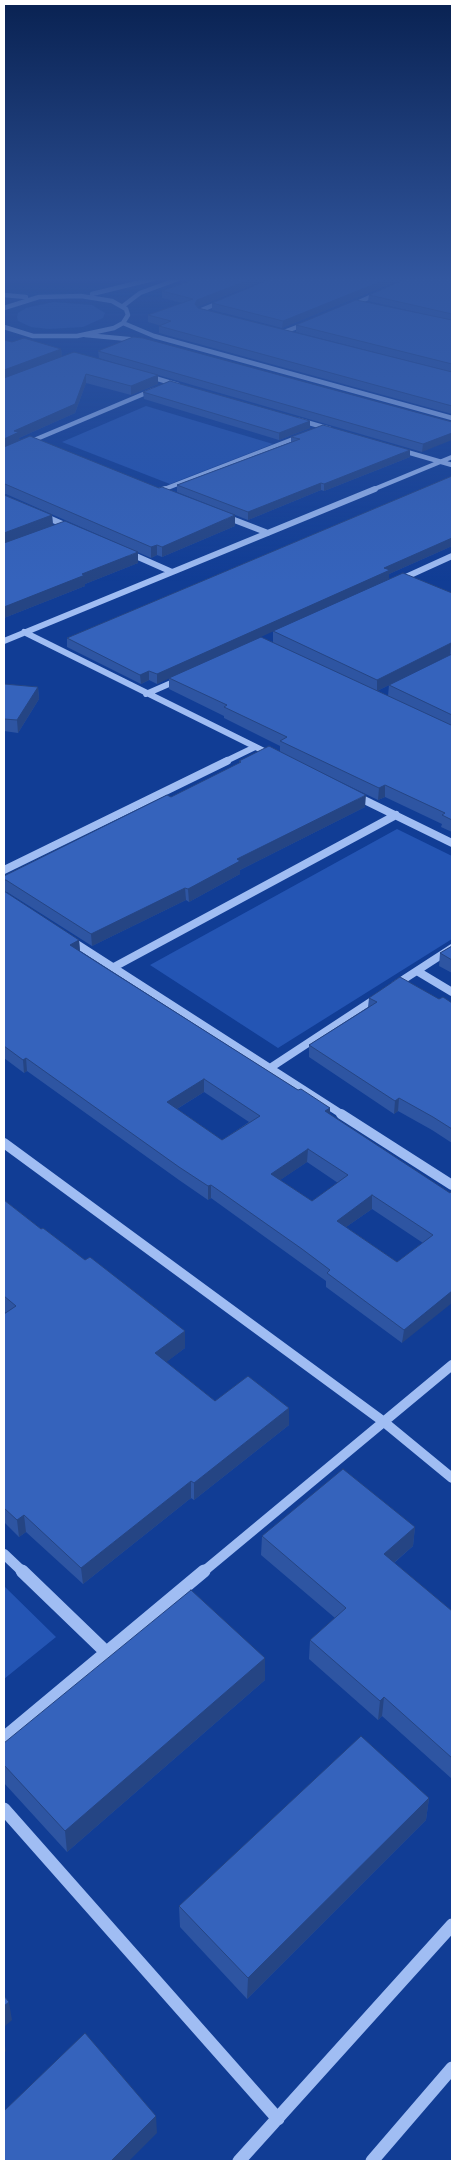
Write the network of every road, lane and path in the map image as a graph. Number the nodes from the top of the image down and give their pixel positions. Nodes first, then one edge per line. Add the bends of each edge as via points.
1 (160, 380) edge
2 (314, 380) edge
3 (170, 383) junction
4 (189, 388) edge
5 (452, 418) edge
6 (294, 419) edge
7 (323, 428) junction
8 (332, 430) edge
9 (314, 431) edge
10 (305, 434) edge
11 (33, 441) junction
12 (42, 444) edge
13 (18, 447) edge
14 (395, 448) edge
15 (452, 457) edge
16 (441, 462) junction
17 (452, 465) edge
18 (150, 488) edge
19 (159, 491) junction
20 (168, 494) edge
21 (214, 512) edge
22 (39, 514) edge
23 (66, 526) junction
24 (57, 529) edge
25 (75, 530) edge
26 (268, 532) junction
27 (119, 549) edge
28 (452, 556) edge
29 (172, 572) junction
30 (389, 585) edge
31 (24, 632) junction
32 (4, 641) edge
33 (182, 678) edge
34 (146, 694) junction
35 (255, 747) junction
36 (281, 760) edge
37 (352, 794) edge
38 (396, 815) junction
39 (452, 842) edge
40 (4, 870) edge
41 (59, 932) edge
42 (452, 948) edge
43 (114, 967) junction
44 (416, 971) junction
45 (452, 992) edge
46 (270, 1068) junction
47 (4, 1143) edge
48 (452, 1185) edge
49 (452, 1364) edge
50 (384, 1422) junction
51 (452, 1478) edge
52 (4, 1554) edge
53 (106, 1652) junction
54 (4, 1738) edge
55 (4, 1809) edge
56 (452, 1925) edge
57 (452, 2068) edge
58 (278, 2119) junction
59 (239, 2161) edge
60 (372, 2161) edge

1 - 3 street
2 - 5 street
3 - 4 street
3 - 11 street
6 - 7 street
7 - 8 street
7 - 9 street
10 - 19 street
11 - 12 street
11 - 13 street
14 - 16 street
15 - 16 street
16 - 17 street
16 - 26 street
18 - 19 street
19 - 20 street
21 - 26 street
22 - 23 street
23 - 24 street
23 - 25 street
26 - 29 street
27 - 29 street
28 - 30 street
29 - 31 street
31 - 32 street
31 - 34 street
33 - 34 street
34 - 35 street
35 - 36 street
35 - 40 street
37 - 38 street
38 - 39 street
38 - 43 street
41 - 43 street
42 - 44 street
43 - 46 street
44 - 45 street
44 - 46 street
46 - 48 street
47 - 50 street
49 - 50 street
50 - 51 street
50 - 53 street
52 - 53 street
53 - 54 street
55 - 58 street
56 - 58 street
57 - 60 street
58 - 59 street

